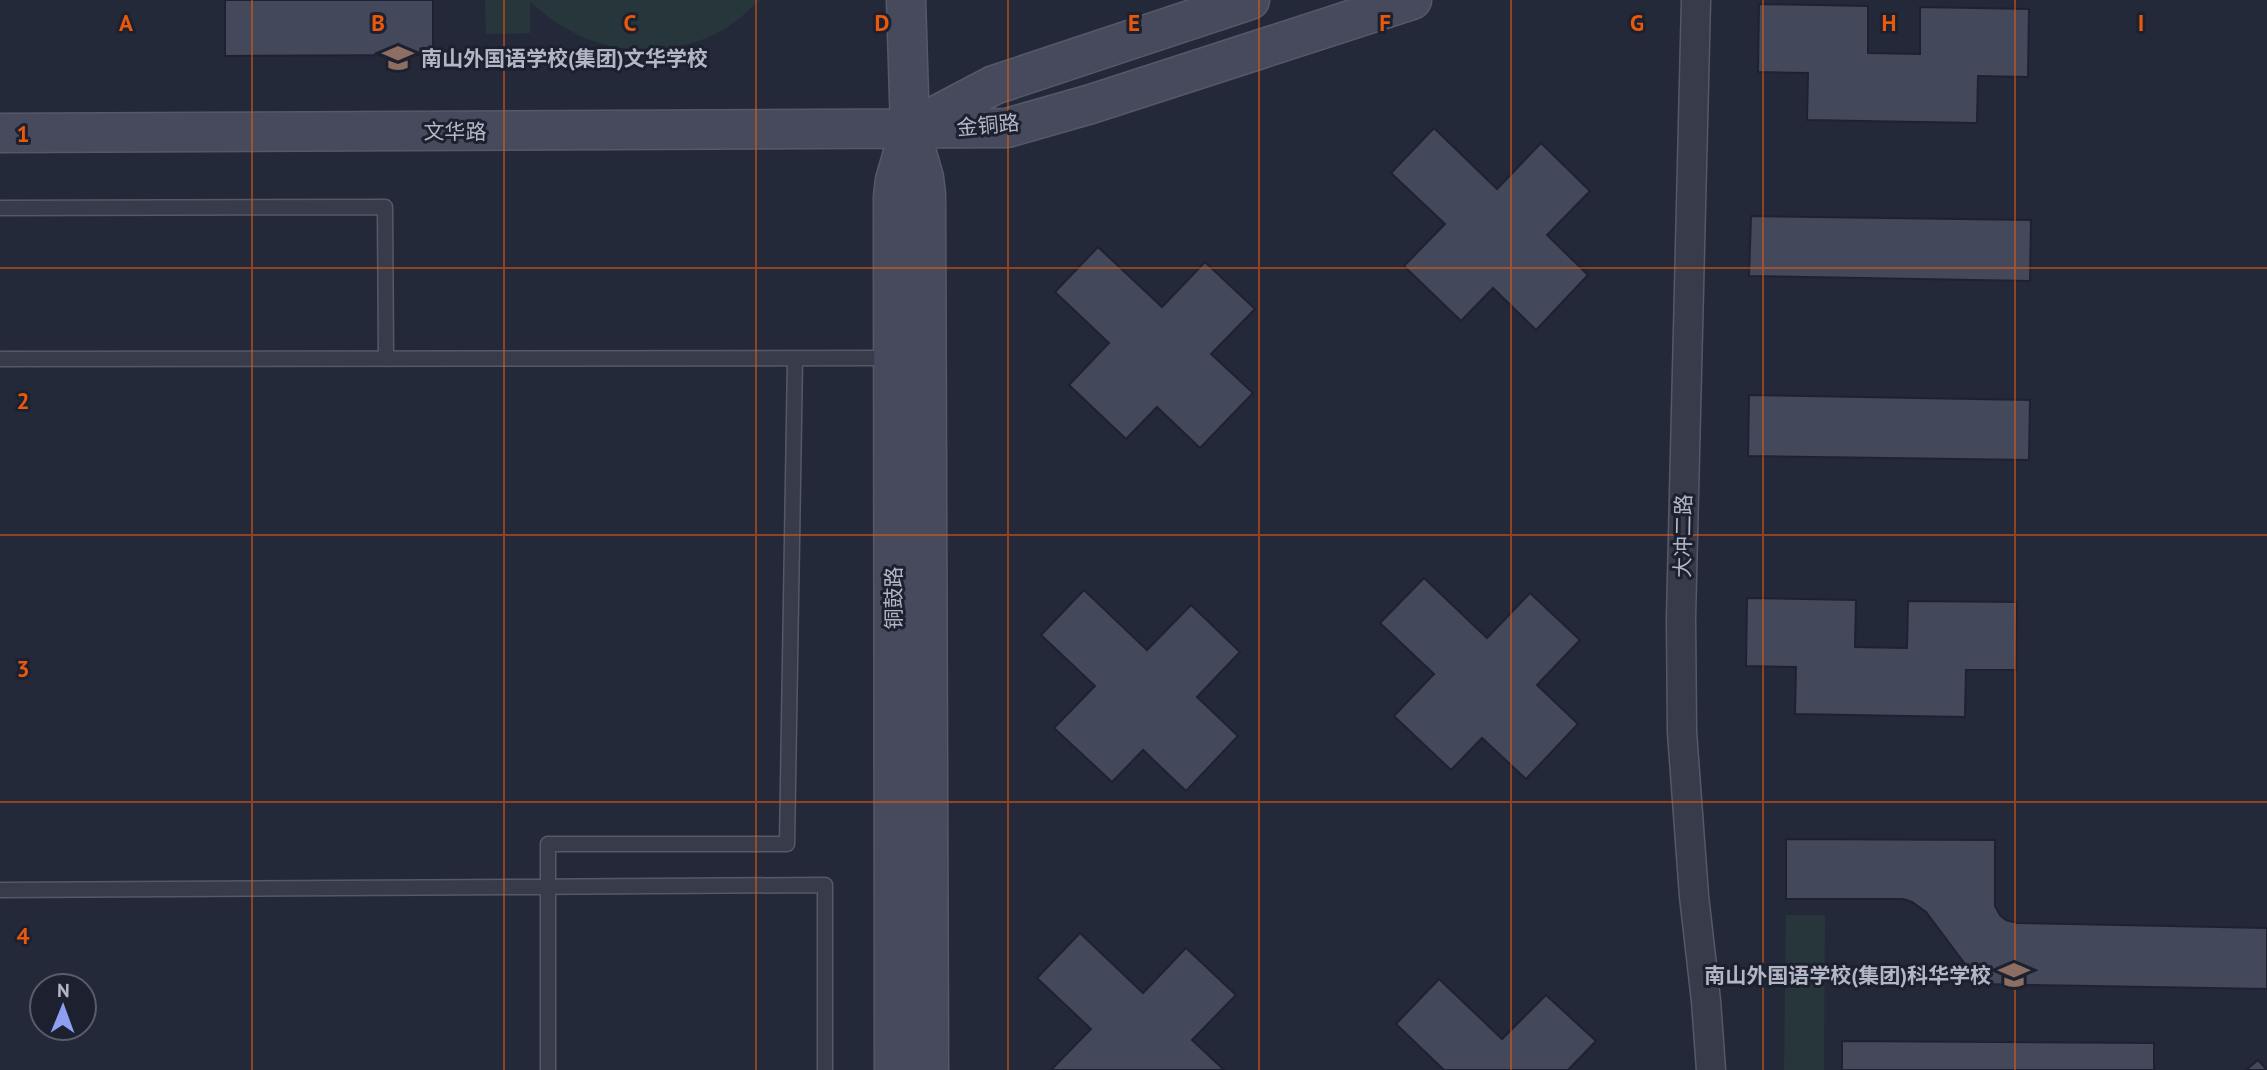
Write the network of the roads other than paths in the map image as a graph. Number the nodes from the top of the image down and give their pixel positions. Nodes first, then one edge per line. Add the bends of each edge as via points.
1 (906, 0) edge
2 (1250, 0) edge
3 (1412, 0) edge
4 (1696, 0) edge
5 (910, 129) junction
6 (0, 133) edge
7 (0, 208) edge
8 (893, 358) junction
9 (0, 359) edge
10 (386, 359) junction
11 (795, 359) junction
12 (548, 886) junction
13 (0, 890) edge
14 (548, 1070) edge
15 (825, 1070) edge
16 (894, 1070) edge
17 (929, 1070) edge
18 (1711, 1070) edge

1 - 5 main road, 铜鼓路
2 - 5 main road, 金铜路 via 994,85
3 - 5 main road, 金铜路 via 1007,128
4 - 18 street, 大冲二路 via 1682,732
5 - 6 main road, 文华路
5 - 8 main road, 铜鼓路 via 893,197
5 - 17 main road, 铜鼓路 via 926,195
7 - 10 lane via 385,207
8 - 11 lane
8 - 16 main road, 铜鼓路
9 - 10 lane
10 - 11 lane
11 - 12 lane via 788,844 548,844
12 - 13 lane
12 - 14 lane
12 - 15 lane via 825,885

